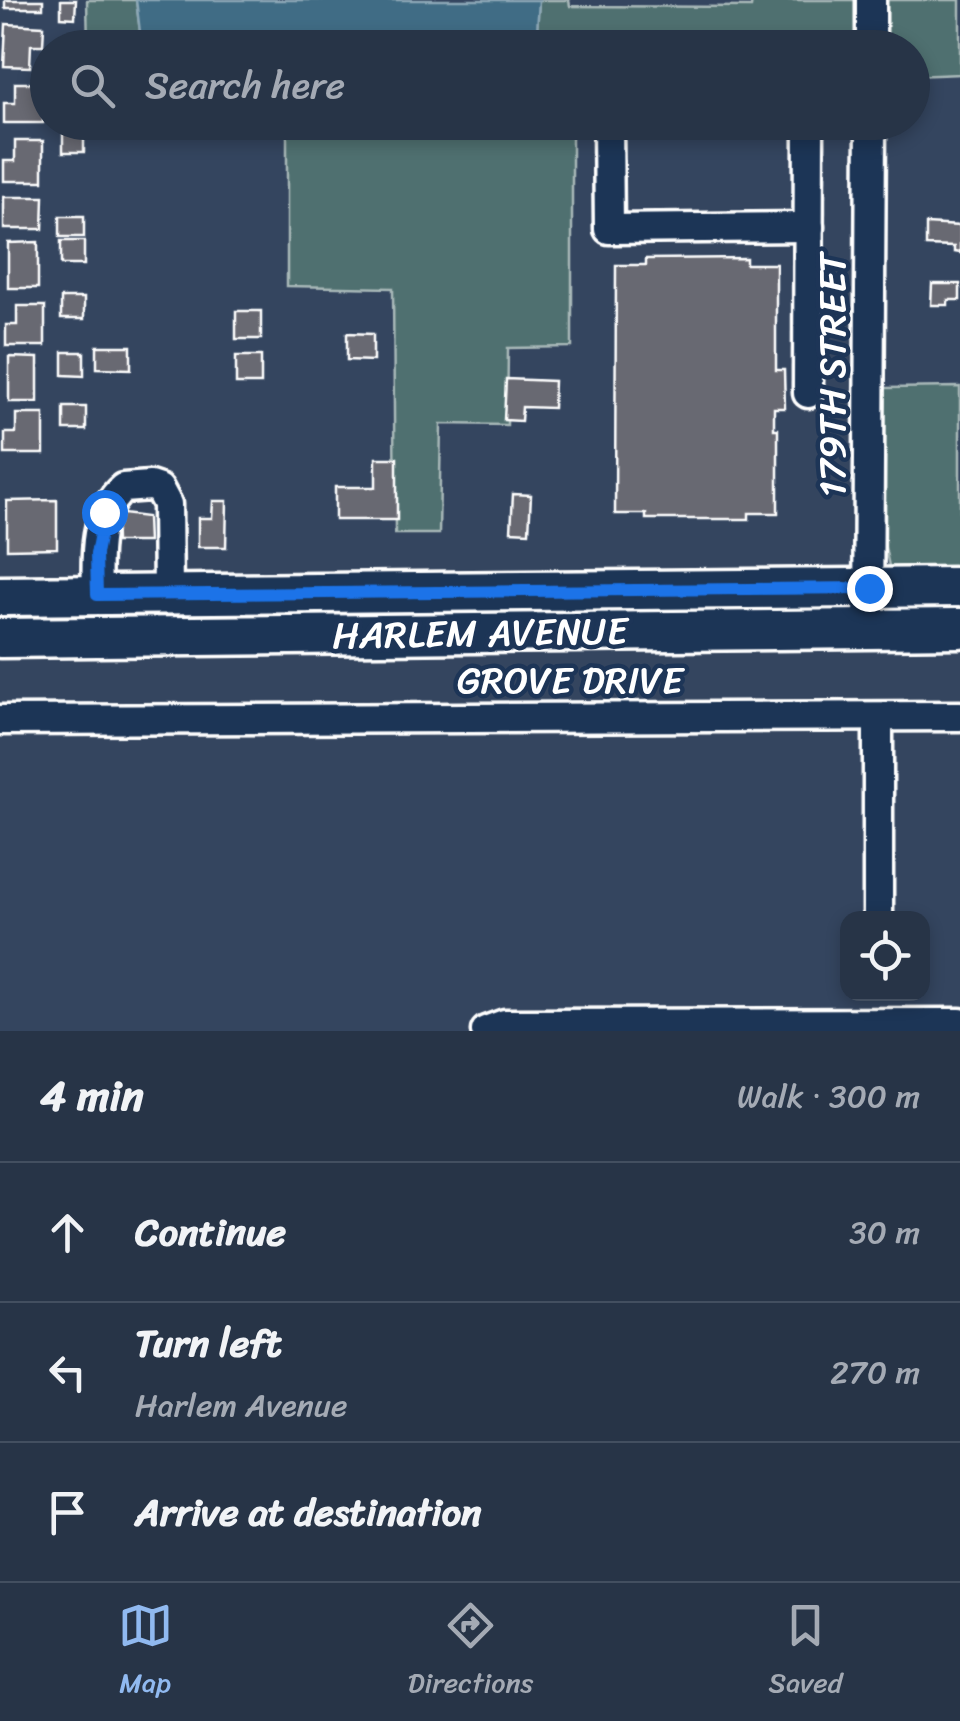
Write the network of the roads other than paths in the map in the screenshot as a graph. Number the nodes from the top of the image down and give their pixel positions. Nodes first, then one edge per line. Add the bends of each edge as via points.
1 (870, 0) edge
2 (871, 30) edge
3 (608, 140) edge
4 (809, 140) edge
5 (871, 140) edge
6 (809, 227) junction
7 (808, 393) dead end
8 (960, 586) edge
9 (869, 588) junction
10 (299, 593) junction
11 (168, 594) junction
12 (97, 595) junction
13 (0, 596) edge
14 (960, 628) edge
15 (868, 629) junction
16 (300, 635) junction
17 (0, 638) edge
18 (960, 716) edge
19 (878, 717) junction
20 (0, 720) edge
21 (878, 911) edge
22 (878, 1015) edge
23 (960, 1023) edge
24 (486, 1031) edge

1 - 2 street
3 - 6 street via 608,230
4 - 6 street
5 - 9 street, 179TH STREET
6 - 7 street
8 - 9 main road, HARLEM AVENUE
9 - 10 main road, HARLEM AVENUE
9 - 15 street, 179TH STREET
10 - 11 main road, HARLEM AVENUE
10 - 16 main road
11 - 12 main road, HARLEM AVENUE
11 - 12 street via 168,504 150,486 124,488 104,512
12 - 13 main road, HARLEM AVENUE
14 - 15 main road, HARLEM AVENUE
15 - 16 main road, HARLEM AVENUE
16 - 17 main road, HARLEM AVENUE
18 - 19 street, GROVE DRIVE
19 - 20 street, GROVE DRIVE
19 - 21 street
22 - 23 street
22 - 24 street via 505,1024

